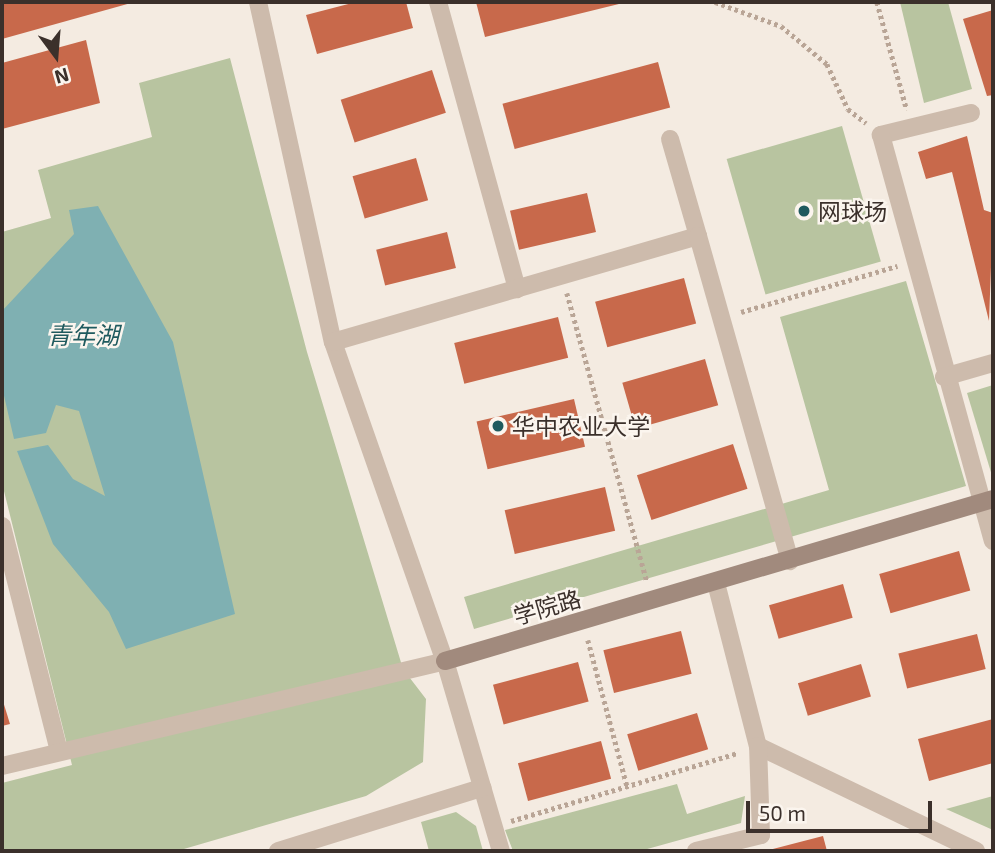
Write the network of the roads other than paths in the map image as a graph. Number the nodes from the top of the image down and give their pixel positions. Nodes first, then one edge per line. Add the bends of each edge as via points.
1 (258, 2) edge
2 (438, 2) edge
3 (971, 113) dead end
4 (670, 139) dead end
5 (698, 236) junction
6 (517, 289) junction
7 (333, 342) junction
8 (993, 363) edge
9 (944, 377) junction
10 (988, 501) edge
11 (2, 526) edge
12 (993, 541) edge
13 (790, 561) junction
14 (716, 583) junction
15 (445, 662) junction
16 (758, 746) junction
17 (59, 751) junction
18 (2, 766) edge
19 (482, 788) junction
20 (278, 851) edge
21 (501, 851) edge
22 (696, 851) edge
23 (976, 851) edge

1 - 7 street
2 - 6 street
3 - 9 street via 881,135
4 - 5 street
5 - 6 street
5 - 13 street
6 - 7 street
7 - 15 street
8 - 9 street
9 - 10 street
10 - 12 street
10 - 13 street, 学院路
11 - 17 street
13 - 14 street, 学院路
14 - 15 street, 学院路
14 - 16 street
15 - 17 street
15 - 19 street
16 - 22 street via 761,835
16 - 23 street
17 - 18 street
19 - 20 street
19 - 21 street

